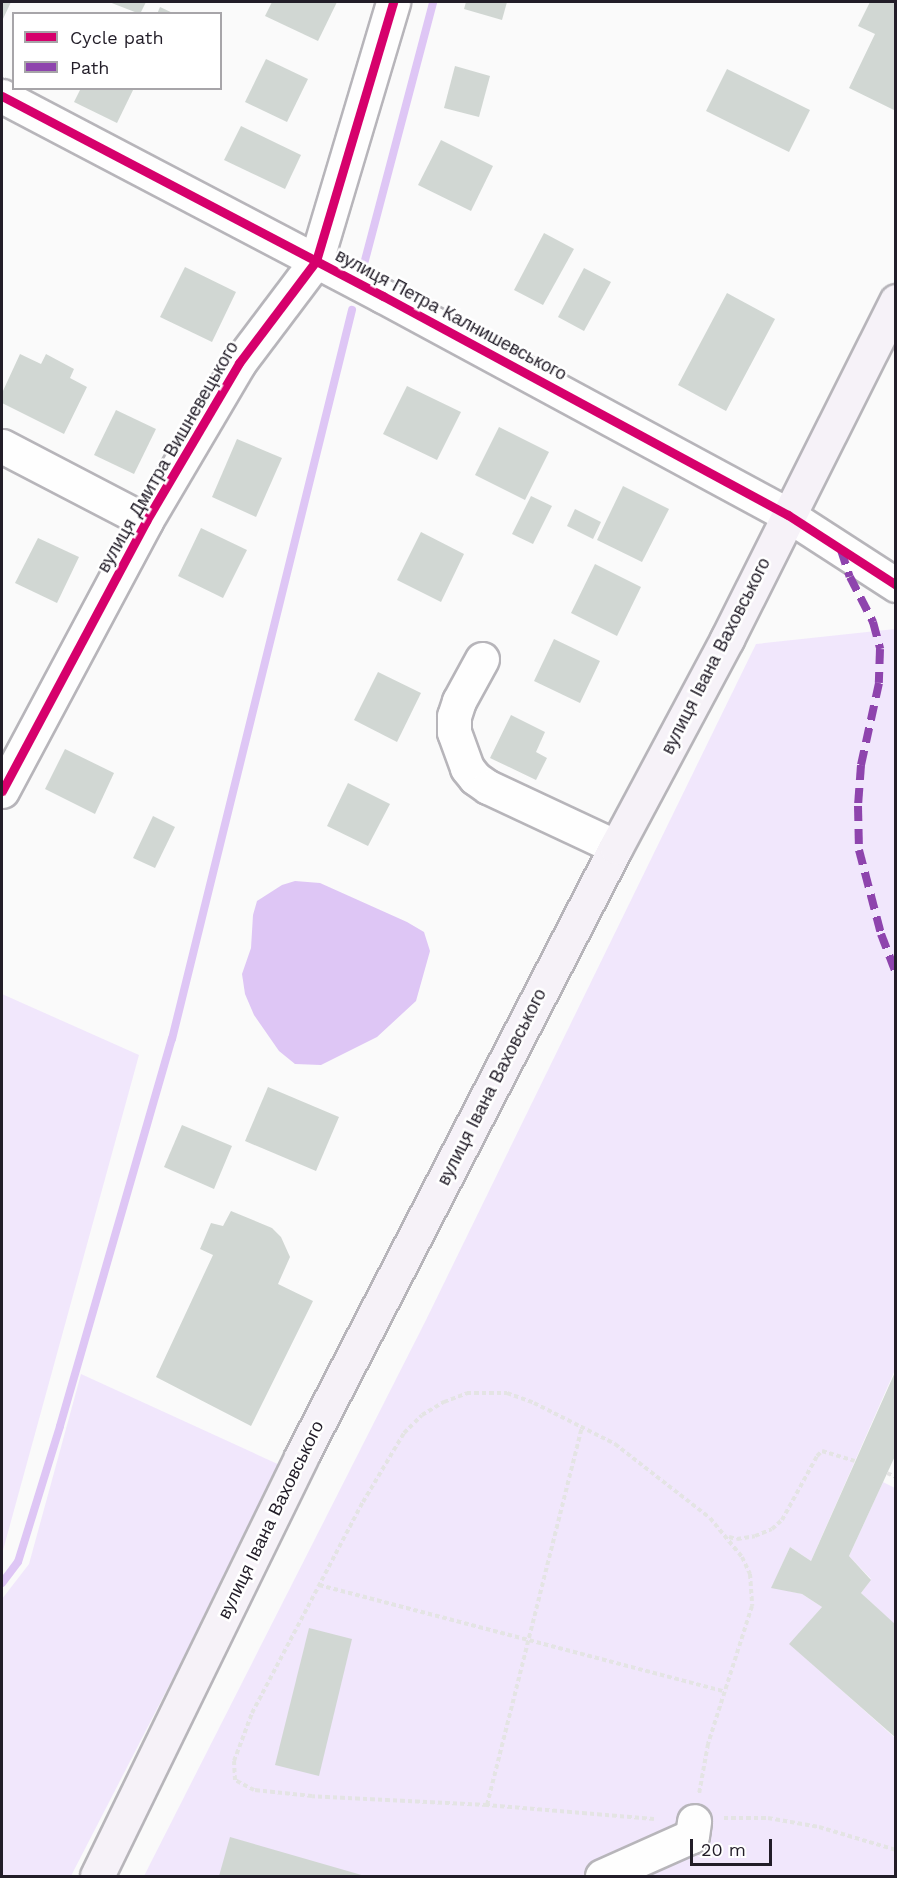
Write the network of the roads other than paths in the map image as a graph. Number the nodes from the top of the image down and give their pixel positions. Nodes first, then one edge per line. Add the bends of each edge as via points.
1 (393, 2) edge
2 (2, 96) edge
3 (315, 261) junction
4 (895, 302) edge
5 (2, 446) edge
6 (788, 515) junction
7 (146, 521) junction
8 (896, 585) edge
9 (482, 659) dead end
10 (2, 791) edge
11 (616, 847) junction
12 (694, 1821) road end
13 (96, 1876) edge
14 (602, 1876) edge

1 - 3 street, вулиця Дмитра Вишневецького
2 - 3 street, вулиця Петра Калнишевського
3 - 6 street, вулиця Петра Калнишевського
3 - 7 street, вулиця Дмитра Вишневецького via 239,363
4 - 6 main road, вулиця Івана Ваховського
5 - 7 street, вулиця Дмитра Вишневецького
6 - 8 street, вулиця Петра Калнишевського
6 - 11 main road, вулиця Івана Ваховського
7 - 10 street, вулиця Дмитра Вишневецького
9 - 11 street via 454,716 454,732 466,768 488,787
11 - 13 main road, вулиця Івана Ваховського via 301,1457
12 - 14 street via 692,1836

